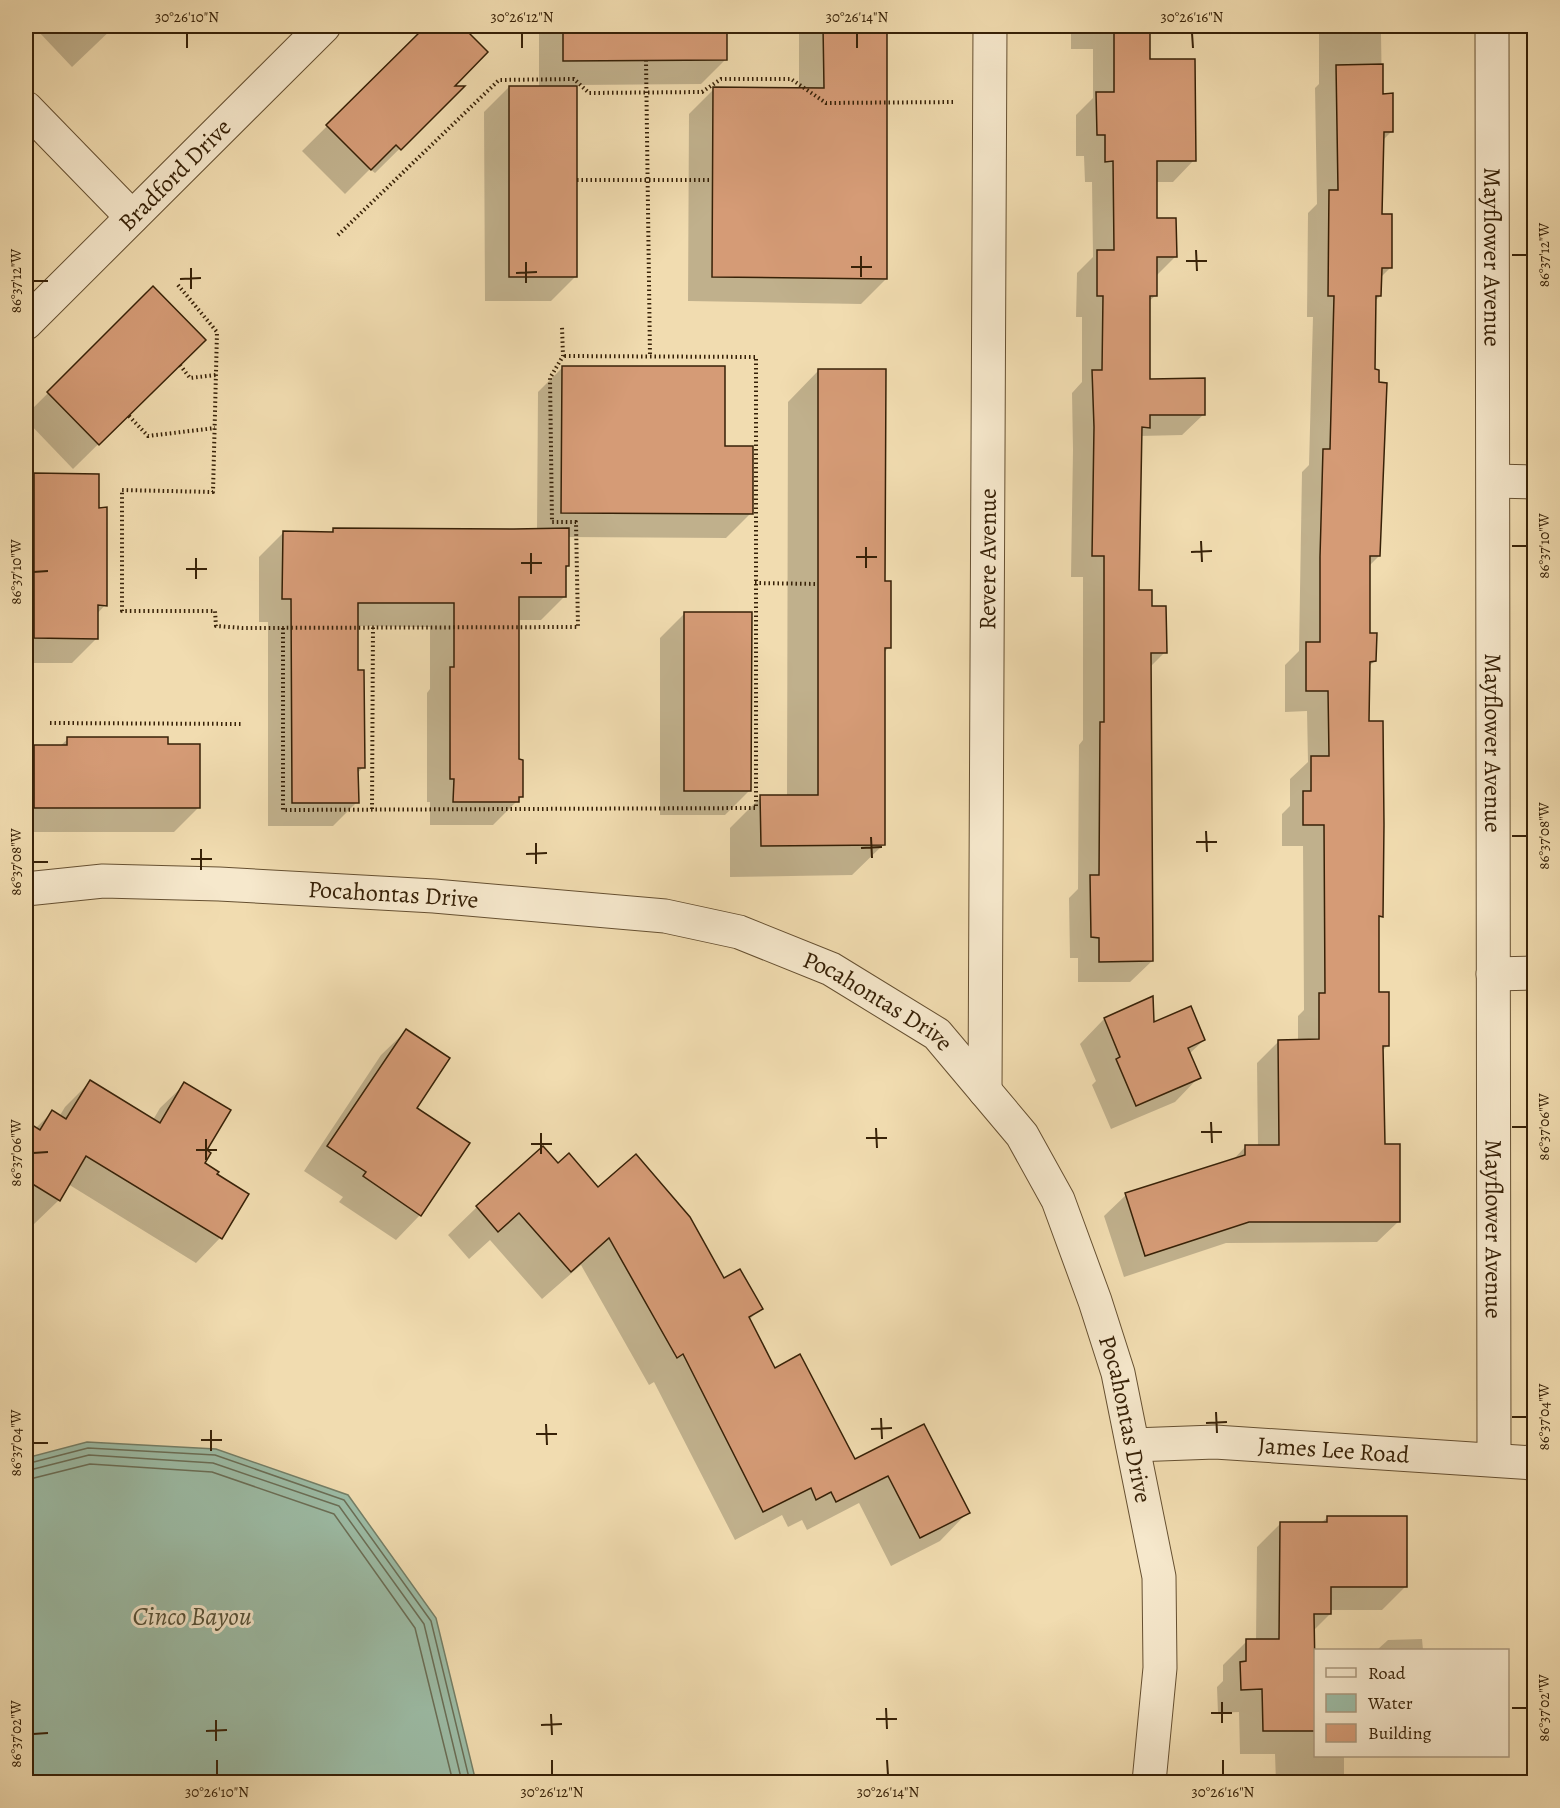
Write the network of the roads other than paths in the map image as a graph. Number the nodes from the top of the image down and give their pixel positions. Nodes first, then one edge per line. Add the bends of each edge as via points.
1 (324, 26) edge
2 (990, 26) edge
3 (1492, 26) edge
4 (26, 108) edge
5 (132, 217) junction
6 (26, 323) edge
7 (1494, 481) junction
8 (1534, 482) edge
9 (26, 889) edge
10 (1534, 973) edge
11 (1493, 974) junction
12 (985, 1091) junction
13 (1133, 1445) junction
14 (1494, 1460) junction
15 (1534, 1463) edge
16 (1149, 1782) edge

1 - 5 street, Bradford Drive
2 - 12 street, Revere Avenue
3 - 7 street, Mayflower Avenue
4 - 5 street
5 - 6 street, Bradford Drive
7 - 8 street
7 - 11 street, Mayflower Avenue
9 - 12 street, Pocahontas Drive via 103,881 230,885 665,916 739,932 831,969 937,1034
10 - 11 street
11 - 14 street, Mayflower Avenue
12 - 13 street, Pocahontas Drive via 1022,1135 1058,1200 1093,1293 1119,1380
13 - 14 street, James Lee Road via 1215,1442
13 - 16 street, Pocahontas Drive via 1159,1577 1160,1668
14 - 15 street, James Lee Road

